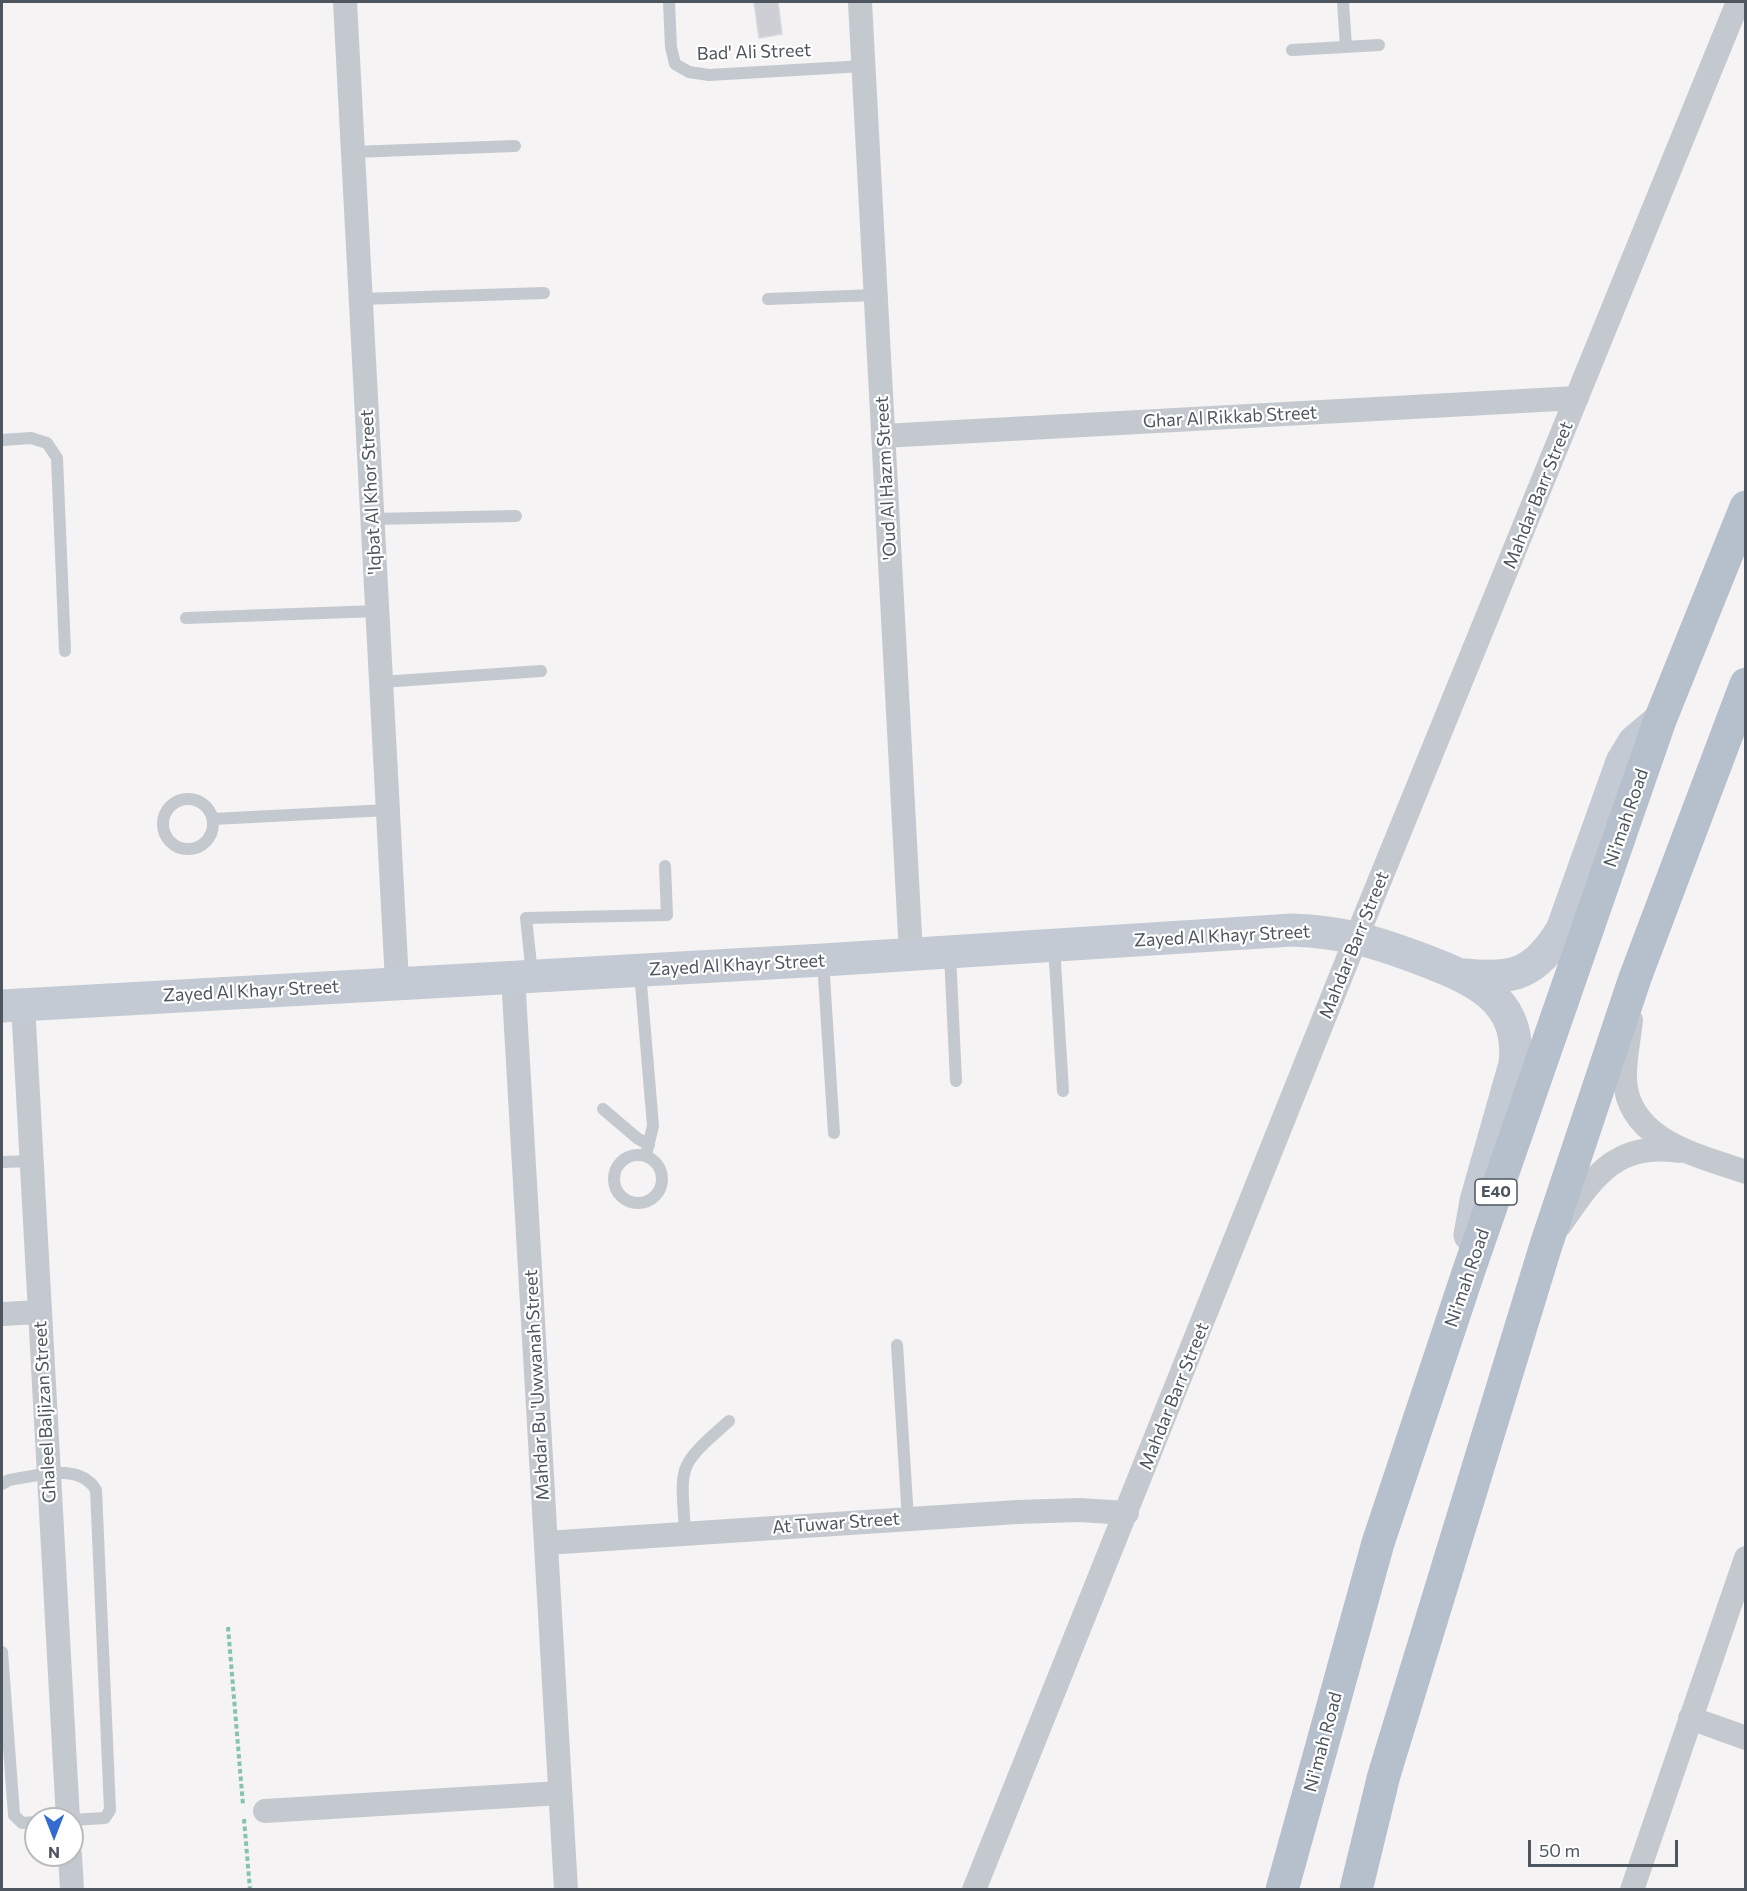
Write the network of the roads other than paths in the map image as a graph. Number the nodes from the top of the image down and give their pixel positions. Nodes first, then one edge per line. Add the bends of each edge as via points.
1 (345, 2) edge
2 (669, 2) edge
3 (860, 2) edge
4 (1343, 2) edge
5 (1738, 2) edge
6 (1379, 45) dead end
7 (1346, 47) junction
8 (1292, 50) dead end
9 (864, 66) junction
10 (515, 146) dead end
11 (353, 152) junction
12 (544, 292) dead end
13 (876, 295) junction
14 (361, 299) junction
15 (768, 299) dead end
16 (1577, 398) junction
17 (883, 436) junction
18 (2, 440) edge
19 (1746, 507) edge
20 (516, 516) dead end
21 (372, 519) junction
22 (377, 611) junction
23 (186, 618) dead end
24 (65, 651) dead end
25 (541, 671) dead end
26 (381, 682) junction
27 (1746, 684) edge
28 (1660, 720) junction
29 (388, 810) junction
30 (213, 819) junction
31 (665, 866) dead end
32 (1357, 936) junction
33 (1054, 945) junction
34 (950, 952) junction
35 (911, 954) junction
36 (823, 960) junction
37 (640, 970) junction
38 (1465, 975) junction
39 (522, 976) junction
40 (1635, 978) junction
41 (397, 982) junction
42 (12, 1005) edge
43 (956, 1081) dead end
44 (1063, 1091) dead end
45 (603, 1109) dead end
46 (834, 1133) dead end
47 (647, 1150) junction
48 (1693, 1154) junction
49 (32, 1161) junction
50 (2, 1162) edge
51 (1746, 1172) edge
52 (1546, 1245) junction
53 (1469, 1270) junction
54 (40, 1312) junction
55 (2, 1314) edge
56 (897, 1345) dead end
57 (729, 1420) dead end
58 (49, 1474) junction
59 (2, 1484) edge
60 (1127, 1513) junction
61 (908, 1519) junction
62 (685, 1533) junction
63 (546, 1543) junction
64 (1746, 1558) edge
65 (2, 1652) edge
66 (1690, 1718) junction
67 (1746, 1738) edge
68 (560, 1793) junction
69 (69, 1807) edge
70 (265, 1811) dead end
71 (84, 1819) edge
72 (24, 1823) edge
73 (71, 1867) edge
74 (72, 1890) edge
75 (566, 1890) edge
76 (974, 1890) edge
77 (1282, 1890) edge
78 (1356, 1890) edge
79 (1632, 1890) edge

1 - 11 street, 'Iqbat Al Khor Street
2 - 9 lane, Bad' Ali Street via 675,64 689,72 709,75
3 - 9 street, 'Oud Al Hazm Street
4 - 7 lane
5 - 16 street, Mahdar Barr Street
6 - 7 lane
7 - 8 lane
9 - 13 street, 'Oud Al Hazm Street
10 - 11 lane
11 - 14 street, 'Iqbat Al Khor Street
12 - 14 lane
13 - 15 lane
13 - 17 street, 'Oud Al Hazm Street
14 - 21 street, 'Iqbat Al Khor Street
16 - 17 street, Ghar Al Rikkab Street
16 - 32 street, Mahdar Barr Street
17 - 35 street, 'Oud Al Hazm Street
18 - 24 lane via 31,438 47,443 57,458
19 - 28 main road, Ni'mah Road / E40
20 - 21 lane
21 - 22 street, 'Iqbat Al Khor Street
22 - 23 lane
22 - 26 street, 'Iqbat Al Khor Street
25 - 26 lane
26 - 29 street, 'Iqbat Al Khor Street
27 - 40 main road
28 - 38 street via 1634,742 1622,762 1562,930 1550,950 1532,967 1516,975
28 - 53 main road, Ni'mah Road / E40
29 - 30 lane
29 - 41 street, 'Iqbat Al Khor Street
30 - 30 lane via 205,805 190,798 175,802 164,813 162,829 170,843 185,850 201,846 212,835
31 - 39 lane via 667,915 526,918
32 - 33 street, Zayed Al Khayr Street via 1292,930
32 - 38 street, Zayed Al Khayr Street
32 - 60 street, Mahdar Barr Street
33 - 34 street, Zayed Al Khayr Street
33 - 44 lane
34 - 35 street, Zayed Al Khayr Street
34 - 43 lane
35 - 36 street, Zayed Al Khayr Street
36 - 37 street, Zayed Al Khayr Street
36 - 46 lane
37 - 39 street, Zayed Al Khayr Street
37 - 47 lane via 652,1126
38 - 53 street via 1501,1005 1513,1025 1517,1043 1515,1064 1474,1210
39 - 41 street, Zayed Al Khayr Street
39 - 63 street, Mahdar Bu 'Uwwanah Street
40 - 48 street via 1626,1067 1632,1109 1650,1131
40 - 52 main road
41 - 42 street, Zayed Al Khayr Street
42 - 49 street, Ghaleel Baljizan Street
45 - 47 lane
47 - 47 lane via 617,1164 612,1179 617,1193 630,1203 645,1203 658,1193 663,1179
48 - 51 street
48 - 52 street via 1659,1148 1612,1162 1588,1185
49 - 50 lane
49 - 54 street, Ghaleel Baljizan Street
52 - 78 main road via 1384,1775
53 - 77 main road, Ni'mah Road / E40 via 1378,1543
54 - 55 street
54 - 58 street, Ghaleel Baljizan Street
56 - 61 lane
57 - 62 lane via 693,1452 682,1470
58 - 59 lane
58 - 69 street, Ghaleel Baljizan Street
58 - 71 lane via 84,1476 96,1491 98,1502 110,1810 105,1818
60 - 61 street, At Tuwar Street via 1079,1510
60 - 76 street, Mahdar Barr Street
61 - 62 street, At Tuwar Street
62 - 63 street, At Tuwar Street
63 - 68 street, Mahdar Bu 'Uwwanah Street
64 - 66 street
65 - 72 lane via 14,1815
66 - 67 street
66 - 79 street
68 - 70 street
68 - 75 street, Mahdar Bu 'Uwwanah Street
73 - 74 street

